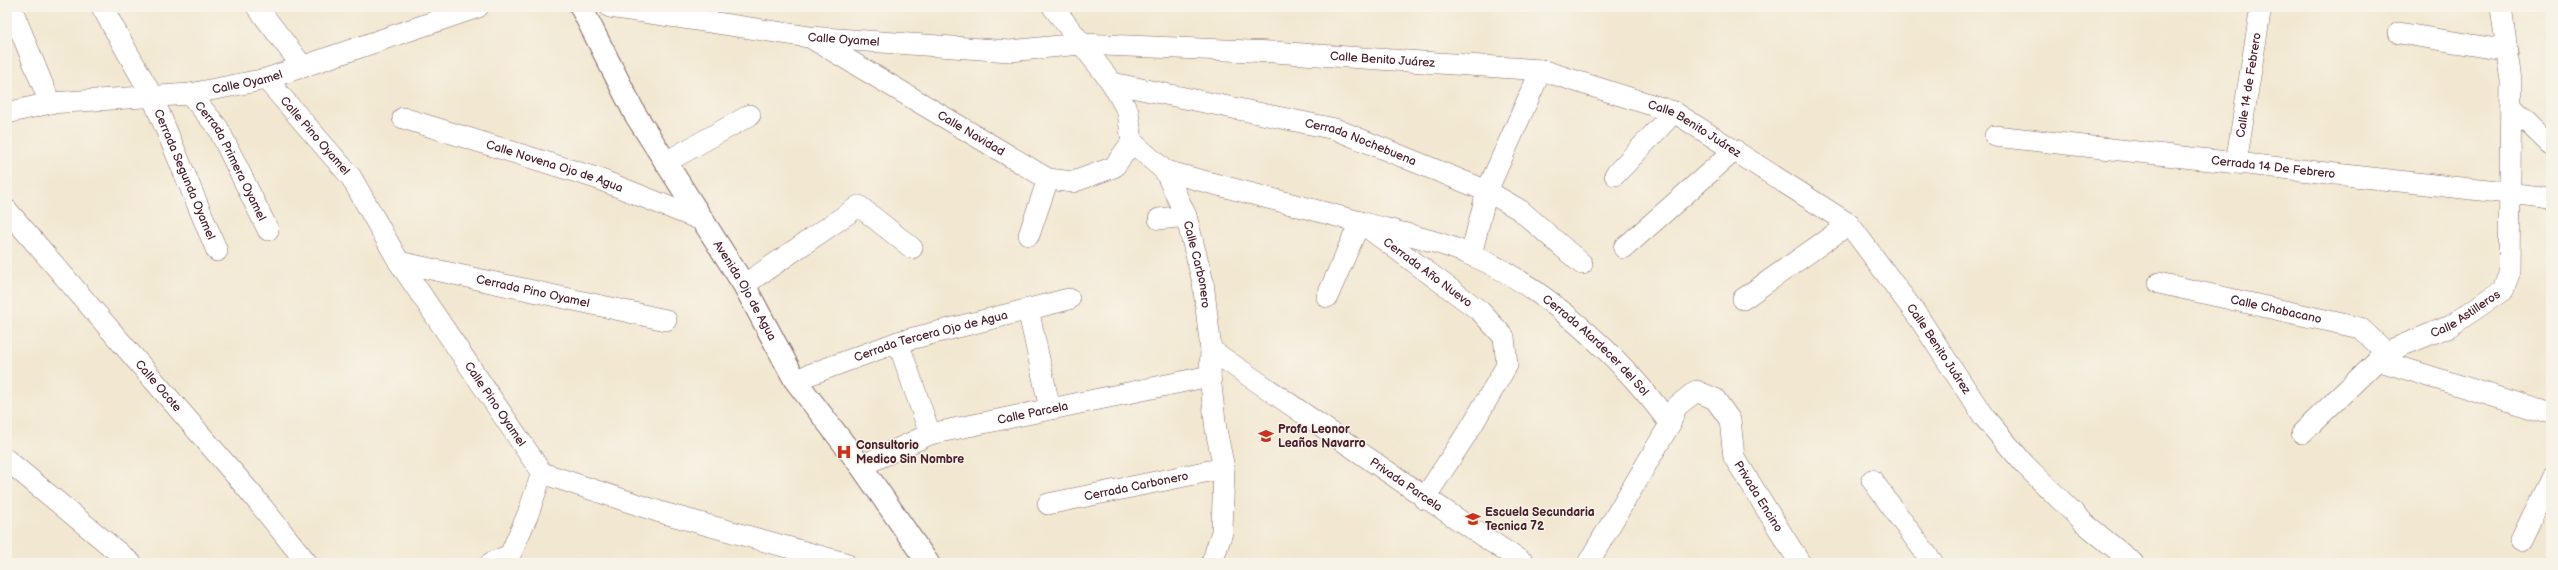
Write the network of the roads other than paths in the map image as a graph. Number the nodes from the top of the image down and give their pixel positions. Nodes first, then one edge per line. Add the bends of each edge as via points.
1 (11, 7) edge
2 (102, 7) edge
3 (257, 7) edge
4 (478, 7) edge
5 (581, 7) edge
6 (610, 7) edge
7 (1053, 7) edge
8 (2261, 7) edge
9 (2501, 7) edge
10 (2399, 33) dead end
11 (809, 37) junction
12 (1080, 44) junction
13 (2509, 51) junction
14 (303, 67) junction
15 (1541, 70) junction
16 (266, 79) junction
17 (1112, 83) junction
18 (190, 94) junction
19 (152, 96) junction
20 (50, 103) junction
21 (2511, 106) junction
22 (1674, 112) junction
23 (7, 113) edge
24 (750, 115) dead end
25 (403, 118) dead end
26 (1995, 136) dead end
27 (1132, 142) junction
28 (2551, 145) edge
29 (1735, 150) junction
30 (666, 162) junction
31 (2236, 163) junction
32 (1166, 171) junction
33 (1615, 175) dead end
34 (1048, 179) junction
35 (1487, 191) junction
36 (2510, 193) junction
37 (2551, 198) edge
38 (7, 210) edge
39 (1186, 216) junction
40 (1159, 219) dead end
41 (704, 221) junction
42 (1360, 222) junction
43 (1849, 224) junction
44 (268, 230) dead end
45 (1029, 235) dead end
46 (912, 248) dead end
47 (1624, 248) dead end
48 (217, 252) dead end
49 (1471, 255) junction
50 (398, 262) junction
51 (1582, 264) dead end
52 (2159, 283) dead end
53 (744, 285) junction
54 (1327, 297) dead end
55 (1069, 299) dead end
56 (1743, 299) dead end
57 (1028, 310) junction
58 (666, 320) dead end
59 (898, 342) junction
60 (1211, 350) junction
61 (2382, 356) junction
62 (1210, 376) junction
63 (795, 380) junction
64 (1050, 409) junction
65 (2551, 414) edge
66 (1670, 424) junction
67 (2302, 433) dead end
68 (930, 434) junction
69 (7, 460) edge
70 (861, 466) junction
71 (1224, 468) junction
72 (542, 473) junction
73 (2551, 478) edge
74 (1872, 480) dead end
75 (1424, 499) junction
76 (1048, 504) dead end
77 (2521, 540) dead end
78 (131, 563) edge
79 (307, 563) edge
80 (491, 563) edge
81 (845, 563) edge
82 (928, 563) edge
83 (1212, 563) edge
84 (1524, 563) edge
85 (1588, 563) edge
86 (1800, 563) edge
87 (1933, 563) edge
88 (2133, 563) edge

1 - 20 street
2 - 19 street, Cerrada Segunda Oyamel
3 - 14 street
4 - 14 street, Calle Oyamel
5 - 30 street, Avenida Ojo de Agua via 634,114
6 - 11 street, Calle Oyamel
7 - 12 street
8 - 31 street, Calle 14 de Febrero
9 - 13 street, Calle Astilleros
10 - 13 street
11 - 12 street, Calle Oyamel via 1010,51
11 - 34 street, Calle Navidad
12 - 15 street, Calle Benito Juárez via 1273,52
12 - 17 street
13 - 21 street, Calle Astilleros
14 - 16 street, Calle Oyamel
15 - 22 street, Calle Benito Juárez
15 - 35 street
16 - 18 street, Calle Oyamel
16 - 50 street, Calle Pino Oyamel via 351,177
17 - 27 street via 1128,112
17 - 35 street, Cerrada Nochebuena via 1335,130
18 - 19 street, Calle Oyamel
18 - 44 street, Cerrada Primera Oyamel via 218,128
19 - 20 street, Calle Oyamel
19 - 48 street, Cerrada Segunda Oyamel
20 - 23 street, Calle Oyamel
21 - 28 street
21 - 36 street, Calle Astilleros
22 - 29 street, Calle Benito Juárez
22 - 33 street
24 - 30 street
25 - 41 street, Calle Novena Ojo de Agua via 596,178
26 - 31 street, Cerrada 14 De Febrero
27 - 32 street, Calle Carbonero
27 - 34 street, Calle Navidad via 1114,167 1073,182
29 - 43 street, Calle Benito Juárez
29 - 47 street
30 - 41 street, Avenida Ojo de Agua
31 - 36 street, Cerrada 14 De Febrero
32 - 39 street, Calle Carbonero
32 - 42 street, Cerrada Año Nuevo
34 - 45 street
35 - 49 street
35 - 51 street, Cerrada Nochebuena via 1520,210
36 - 37 street, Cerrada 14 De Febrero
36 - 61 street, Calle Astilleros via 2509,274 2502,290 2450,326
38 - 79 street, Calle Ocote via 250,492
39 - 40 street
39 - 60 street, Calle Carbonero via 1203,282
41 - 53 street, Avenida Ojo de Agua
42 - 49 street, Cerrada Atardecer del Sol
42 - 54 street
42 - 75 street, Cerrada Año Nuevo via 1480,311 1504,338 1507,365 1471,427
43 - 56 street
43 - 88 street, Calle Benito Juárez via 1919,318 1984,417 2026,465 2078,517
46 - 53 street via 859,206
49 - 66 street, Cerrada Atardecer del Sol via 1513,275 1565,314 1653,399
50 - 58 street, Cerrada Pino Oyamel
50 - 72 street, Calle Pino Oyamel
52 - 61 street, Calle Chabacano via 2360,328
53 - 63 street, Avenida Ojo de Agua
55 - 57 street, Cerrada Tercera Ojo de Agua
57 - 59 street, Cerrada Tercera Ojo de Agua
57 - 64 street
59 - 63 street, Cerrada Tercera Ojo de Agua
59 - 68 street
60 - 62 street, Calle Carbonero
60 - 75 street, Privada Parcela via 1361,451
61 - 65 street
61 - 67 street, Calle Astilleros
62 - 64 street, Calle Parcela
62 - 71 street, Calle Carbonero via 1216,430
63 - 70 street, Avenida Ojo de Agua
64 - 68 street, Calle Parcela
66 - 85 street
66 - 86 street, Privada Encino via 1676,406 1696,391 1715,399 1730,420 1734,457
68 - 70 street, Calle Parcela
69 - 78 street
70 - 82 street, Avenida Ojo de Agua
71 - 76 street, Cerrada Carbonero
71 - 83 street, Calle Carbonero via 1222,532
72 - 80 street via 510,555
72 - 81 street via 660,512
73 - 77 street
74 - 87 street
75 - 84 street, Privada Parcela

